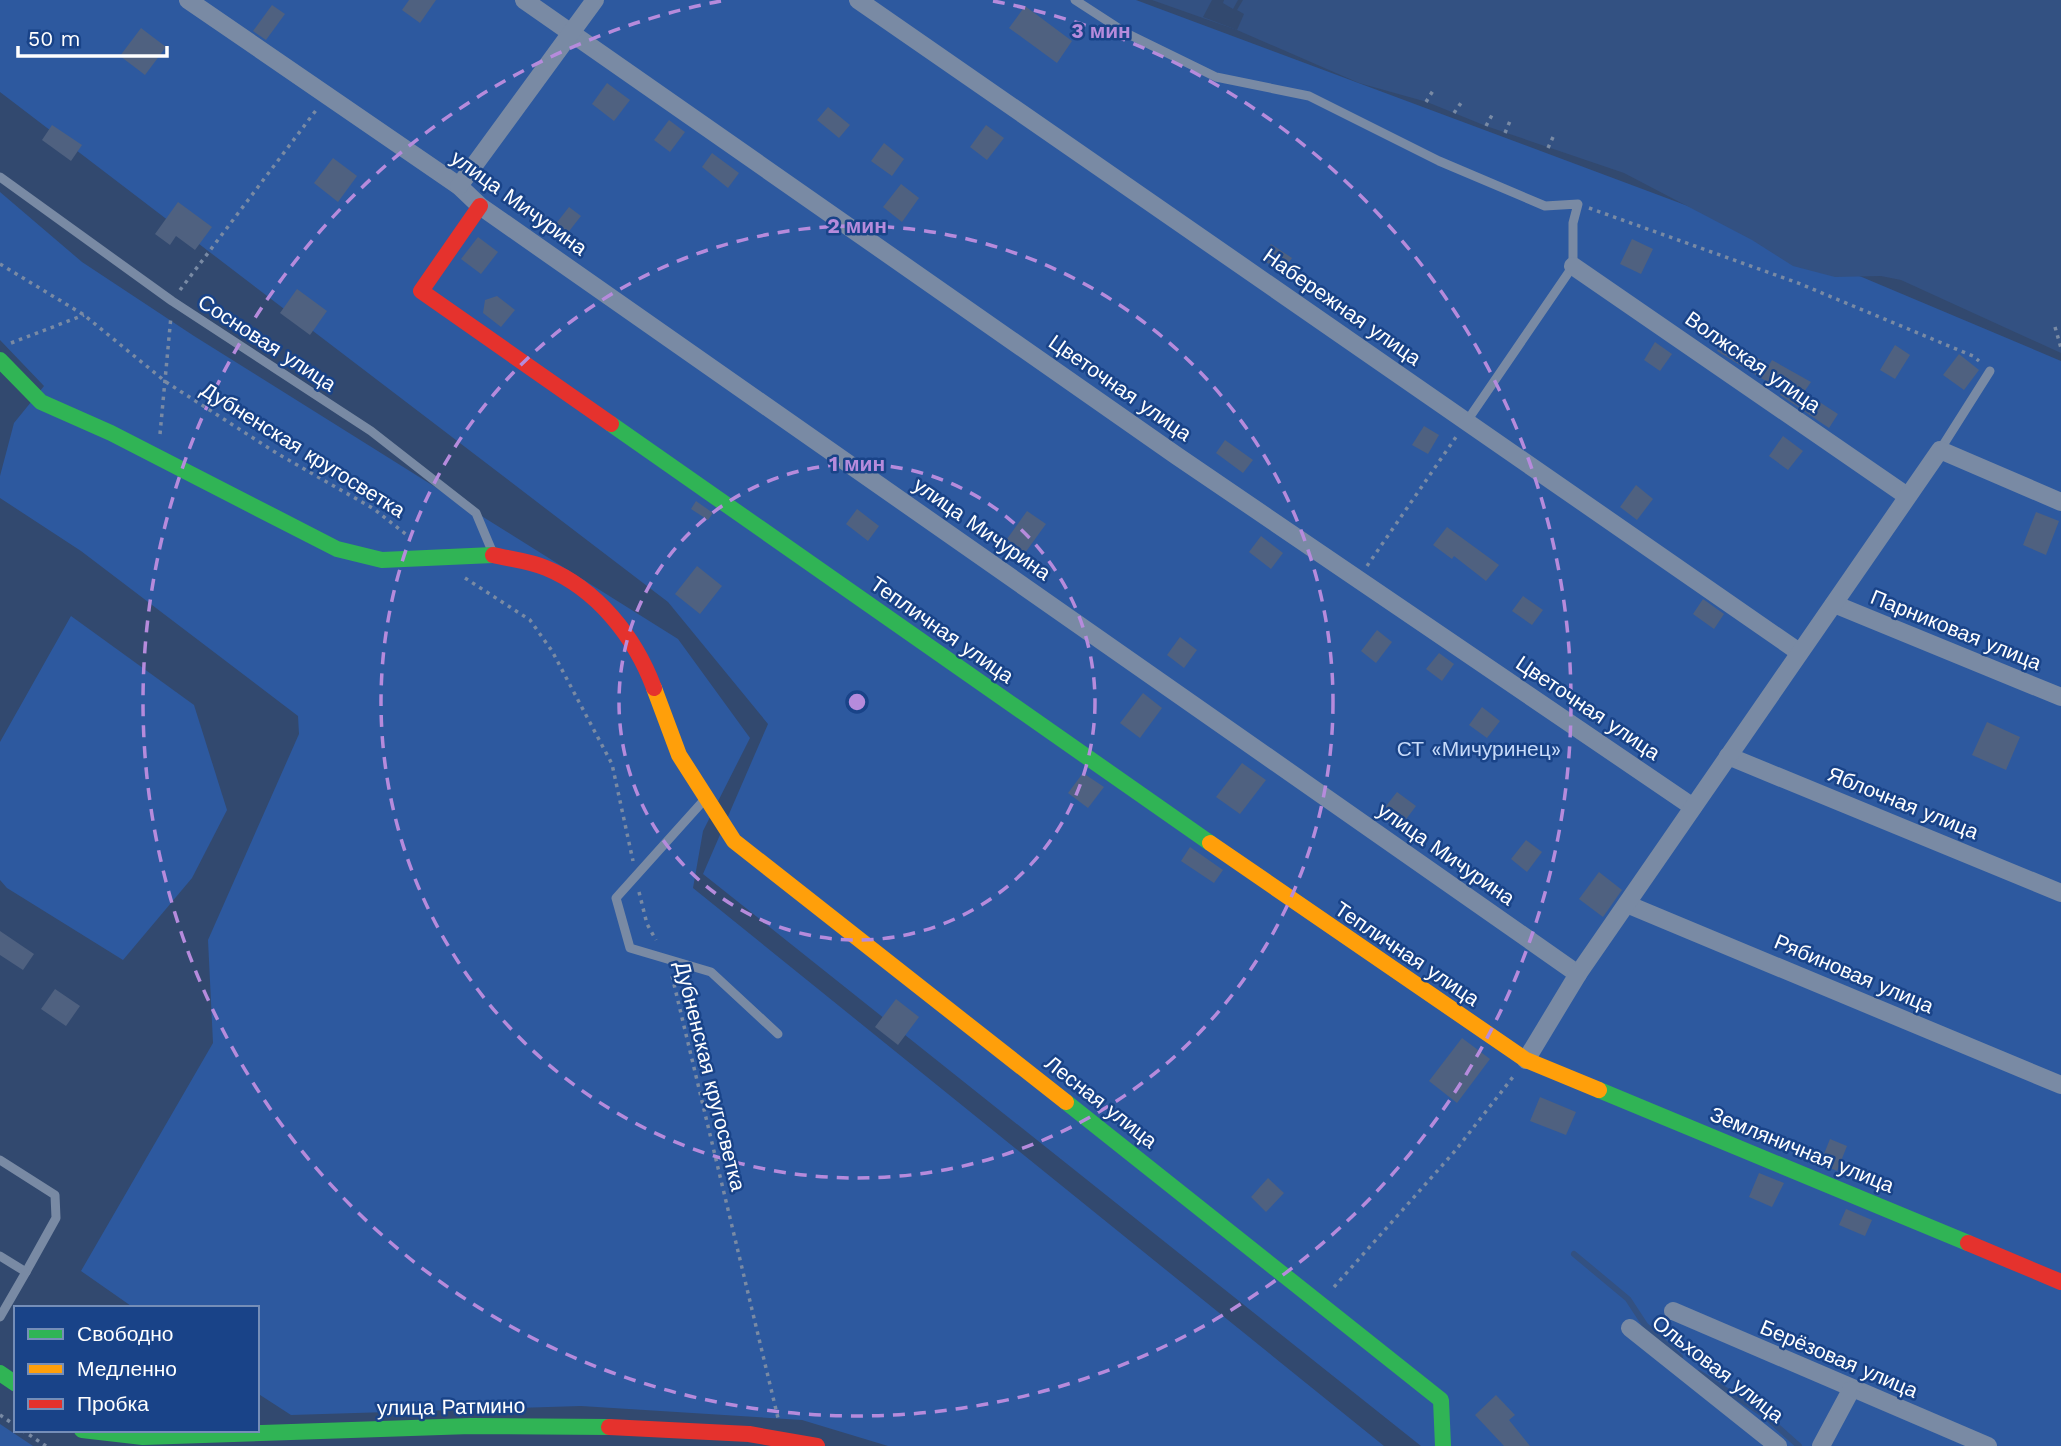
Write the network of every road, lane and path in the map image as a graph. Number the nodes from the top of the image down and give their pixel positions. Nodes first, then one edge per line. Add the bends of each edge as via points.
1 (188, 0) edge
2 (524, 0) edge
3 (595, 0) edge
4 (858, 0) edge
5 (1075, 0) edge
6 (569, 31) junction
7 (1434, 89) dead end
8 (326, 96) junction
9 (1463, 100) dead end
10 (1426, 102) dead end
11 (1454, 113) dead end
12 (1492, 115) dead end
13 (1510, 121) dead end
14 (1486, 127) dead end
15 (1505, 133) dead end
16 (1554, 135) dead end
17 (1548, 148) dead end
18 (0, 177) edge
19 (459, 186) junction
20 (1577, 204) junction
21 (480, 206) junction
22 (0, 264) edge
23 (1573, 266) junction
24 (172, 301) junction
25 (84, 315) junction
26 (2055, 327) dead end
27 (0, 347) edge
28 (2061, 348) edge
29 (0, 360) edge
30 (1990, 371) joint
31 (166, 382) junction
32 (1467, 421) junction
33 (1940, 450) junction
34 (158, 457) junction
35 (1908, 496) junction
36 (2061, 502) edge
37 (494, 555) junction
38 (435, 558) junction
39 (1358, 579) junction
40 (1834, 604) junction
41 (1800, 652) junction
42 (2061, 698) edge
43 (1728, 756) junction
44 (706, 797) junction
45 (1693, 807) junction
46 (635, 878) junction
47 (2061, 893) edge
48 (1629, 905) junction
49 (668, 961) junction
50 (1578, 974) junction
51 (778, 1034) dead end
52 (1526, 1060) junction
53 (2061, 1085) edge
54 (0, 1160) edge
55 (0, 1256) edge
56 (26, 1272) junction
57 (2061, 1282) edge
58 (1321, 1302) junction
59 (1673, 1311) dead end
60 (0, 1317) edge
61 (1630, 1328) dead end
62 (1852, 1390) junction
63 (25, 1432) edge
64 (84, 1432) edge
65 (110, 1432) edge
66 (192, 1435) junction
67 (783, 1436) junction
68 (46, 1446) edge
69 (103, 1446) edge
70 (171, 1446) edge
71 (212, 1446) edge
72 (817, 1446) edge
73 (1443, 1446) edge
74 (1778, 1446) edge
75 (1821, 1446) edge
76 (1988, 1446) edge

1 - 8 street, улица Мичурина
2 - 6 street, Цветочная улица
3 - 6 street
4 - 32 street, Набережная улица
5 - 20 lane via 1126,33 1216,77 1309,96 1438,161 1545,206
6 - 19 street
6 - 39 street, Цветочная улица
7 - 10 path
8 - 19 street, улица Мичурина
8 - 24 path
9 - 11 path
12 - 14 path
13 - 15 path
16 - 17 path
18 - 24 lane, Сосновая улица
19 - 21 street, улица Мичурина
20 - 23 lane
20 - 30 path via 1798,283 1973,356
21 - 50 street, улица Мичурина
21 - 52 street, Тепличная улица via 421,291
22 - 25 path, Дубненская кругосветка
23 - 32 lane
23 - 35 street, Волжская улица
24 - 31 path
24 - 37 lane, Сосновая улица via 371,431 476,513
25 - 27 path
25 - 31 path, Дубненская кругосветка
26 - 28 path
29 - 34 street, Лесная улица via 41,402
30 - 33 lane
31 - 34 path
31 - 38 path, Дубненская кругосветка via 374,509
32 - 39 path
32 - 41 street, Набережная улица
33 - 35 street
33 - 36 street
34 - 38 street, Лесная улица via 337,548 382,560
35 - 40 street
37 - 38 street, Лесная улица
37 - 44 street, Лесная улица via 545,568 601,603 643,658 679,755
38 - 46 path, Дубненская кругосветка via 530,620 552,651 612,764
39 - 45 street, Цветочная улица
40 - 41 street
40 - 42 street, Парниковая улица
41 - 43 street
43 - 45 street
43 - 47 street, Яблочная улица
44 - 46 lane
44 - 58 street, Лесная улица via 734,841
45 - 48 street
46 - 49 path, Дубненская кругосветка via 647,924
46 - 49 lane via 616,898 631,948
48 - 50 street
48 - 53 street, Рябиновая улица
49 - 51 lane via 711,972
49 - 67 path, Дубненская кругосветка
50 - 52 street
52 - 57 street, Земляничная улица
52 - 58 path via 1455,1151
54 - 56 lane via 55,1195 56,1218
55 - 56 lane
56 - 60 lane
58 - 73 street, Лесная улица via 1441,1400
59 - 62 street, Берёзовая улица
61 - 74 street, Ольховая улица
62 - 75 street
62 - 76 street, Берёзовая улица
63 - 68 path
64 - 69 street
65 - 66 street, улица Ратмино
66 - 67 street, улица Ратмино via 633,1426
66 - 70 street
66 - 71 lane
67 - 72 street, улица Ратмино

